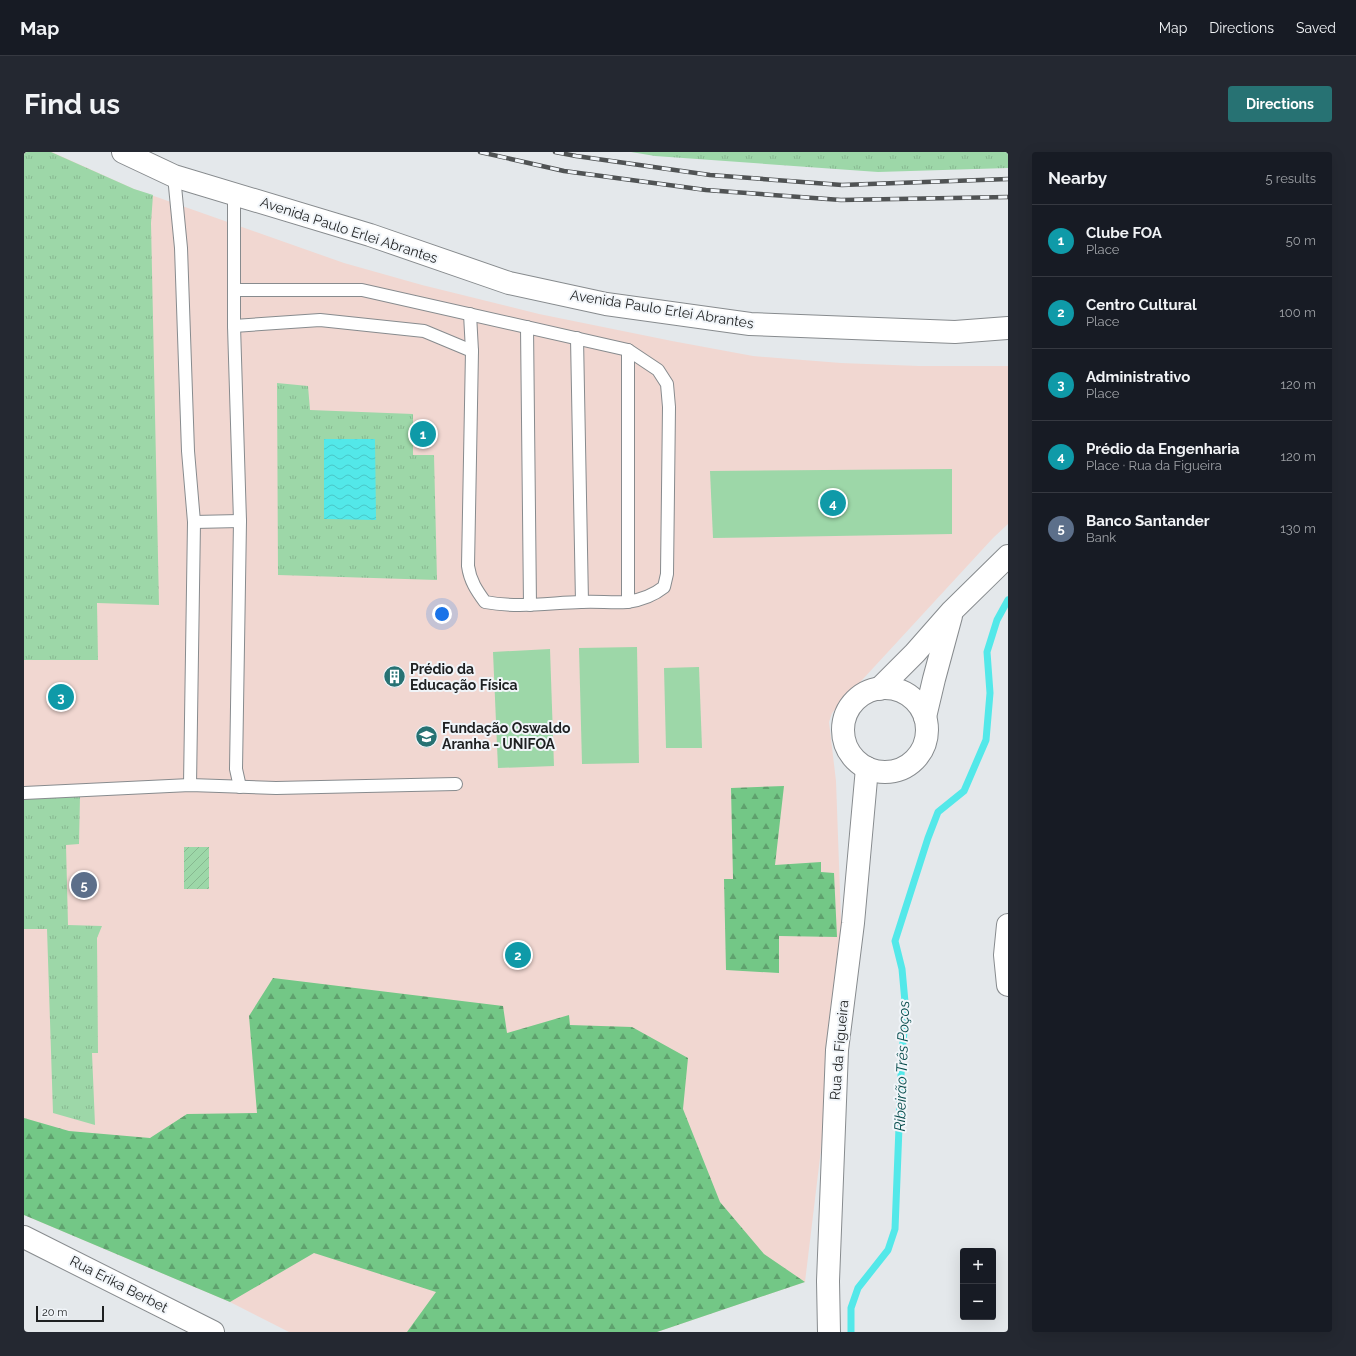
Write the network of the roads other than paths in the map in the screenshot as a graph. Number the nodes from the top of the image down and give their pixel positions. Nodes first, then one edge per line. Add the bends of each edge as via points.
1 (123, 152) edge
2 (174, 176) junction
3 (234, 193) junction
4 (234, 290) junction
5 (470, 314) junction
6 (234, 326) junction
7 (527, 327) junction
8 (1008, 328) edge
9 (577, 338) junction
10 (628, 350) junction
11 (472, 351) junction
12 (240, 521) junction
13 (194, 522) junction
14 (1008, 556) edge
15 (582, 602) junction
16 (628, 602) junction
17 (530, 605) junction
18 (952, 611) junction
19 (879, 689) junction
20 (925, 717) junction
21 (867, 768) junction
22 (456, 784) dead end
23 (190, 785) junction
24 (240, 787) junction
25 (24, 793) edge
26 (1008, 925) edge
27 (1008, 984) edge
28 (24, 1237) edge
29 (213, 1332) edge
30 (829, 1332) edge

1 - 2 street, Avenida Paulo Erlei Abrantes
2 - 3 street, Avenida Paulo Erlei Abrantes
2 - 13 lane via 181,248 188,451
3 - 4 lane
3 - 8 street, Avenida Paulo Erlei Abrantes via 370,235 510,283 606,304 750,324 955,332
4 - 5 lane via 362,290
4 - 6 lane
5 - 7 lane
5 - 11 lane
6 - 11 lane via 320,320 417,330
6 - 12 lane
7 - 9 lane
7 - 17 lane
9 - 10 lane
9 - 15 lane
10 - 16 lane
10 - 16 lane via 658,370 667,384 669,407 667,574 664,587 656,593
11 - 17 lane via 469,575 485,602
12 - 13 lane
12 - 24 lane via 236,769
13 - 23 lane
14 - 18 street
15 - 16 lane
15 - 17 lane
18 - 19 street
18 - 20 street
19 - 20 street via 902,692 912,698
19 - 21 street via 866,692 856,700 843,724 843,738 848,750 856,761
20 - 21 street via 926,741 913,762 891,772
21 - 30 street, Rua da Figueira via 853,923 837,1050 828,1281
22 - 24 lane
23 - 24 lane
23 - 25 lane
26 - 27 street via 1005,955
28 - 29 street, Rua Erika Berbet

